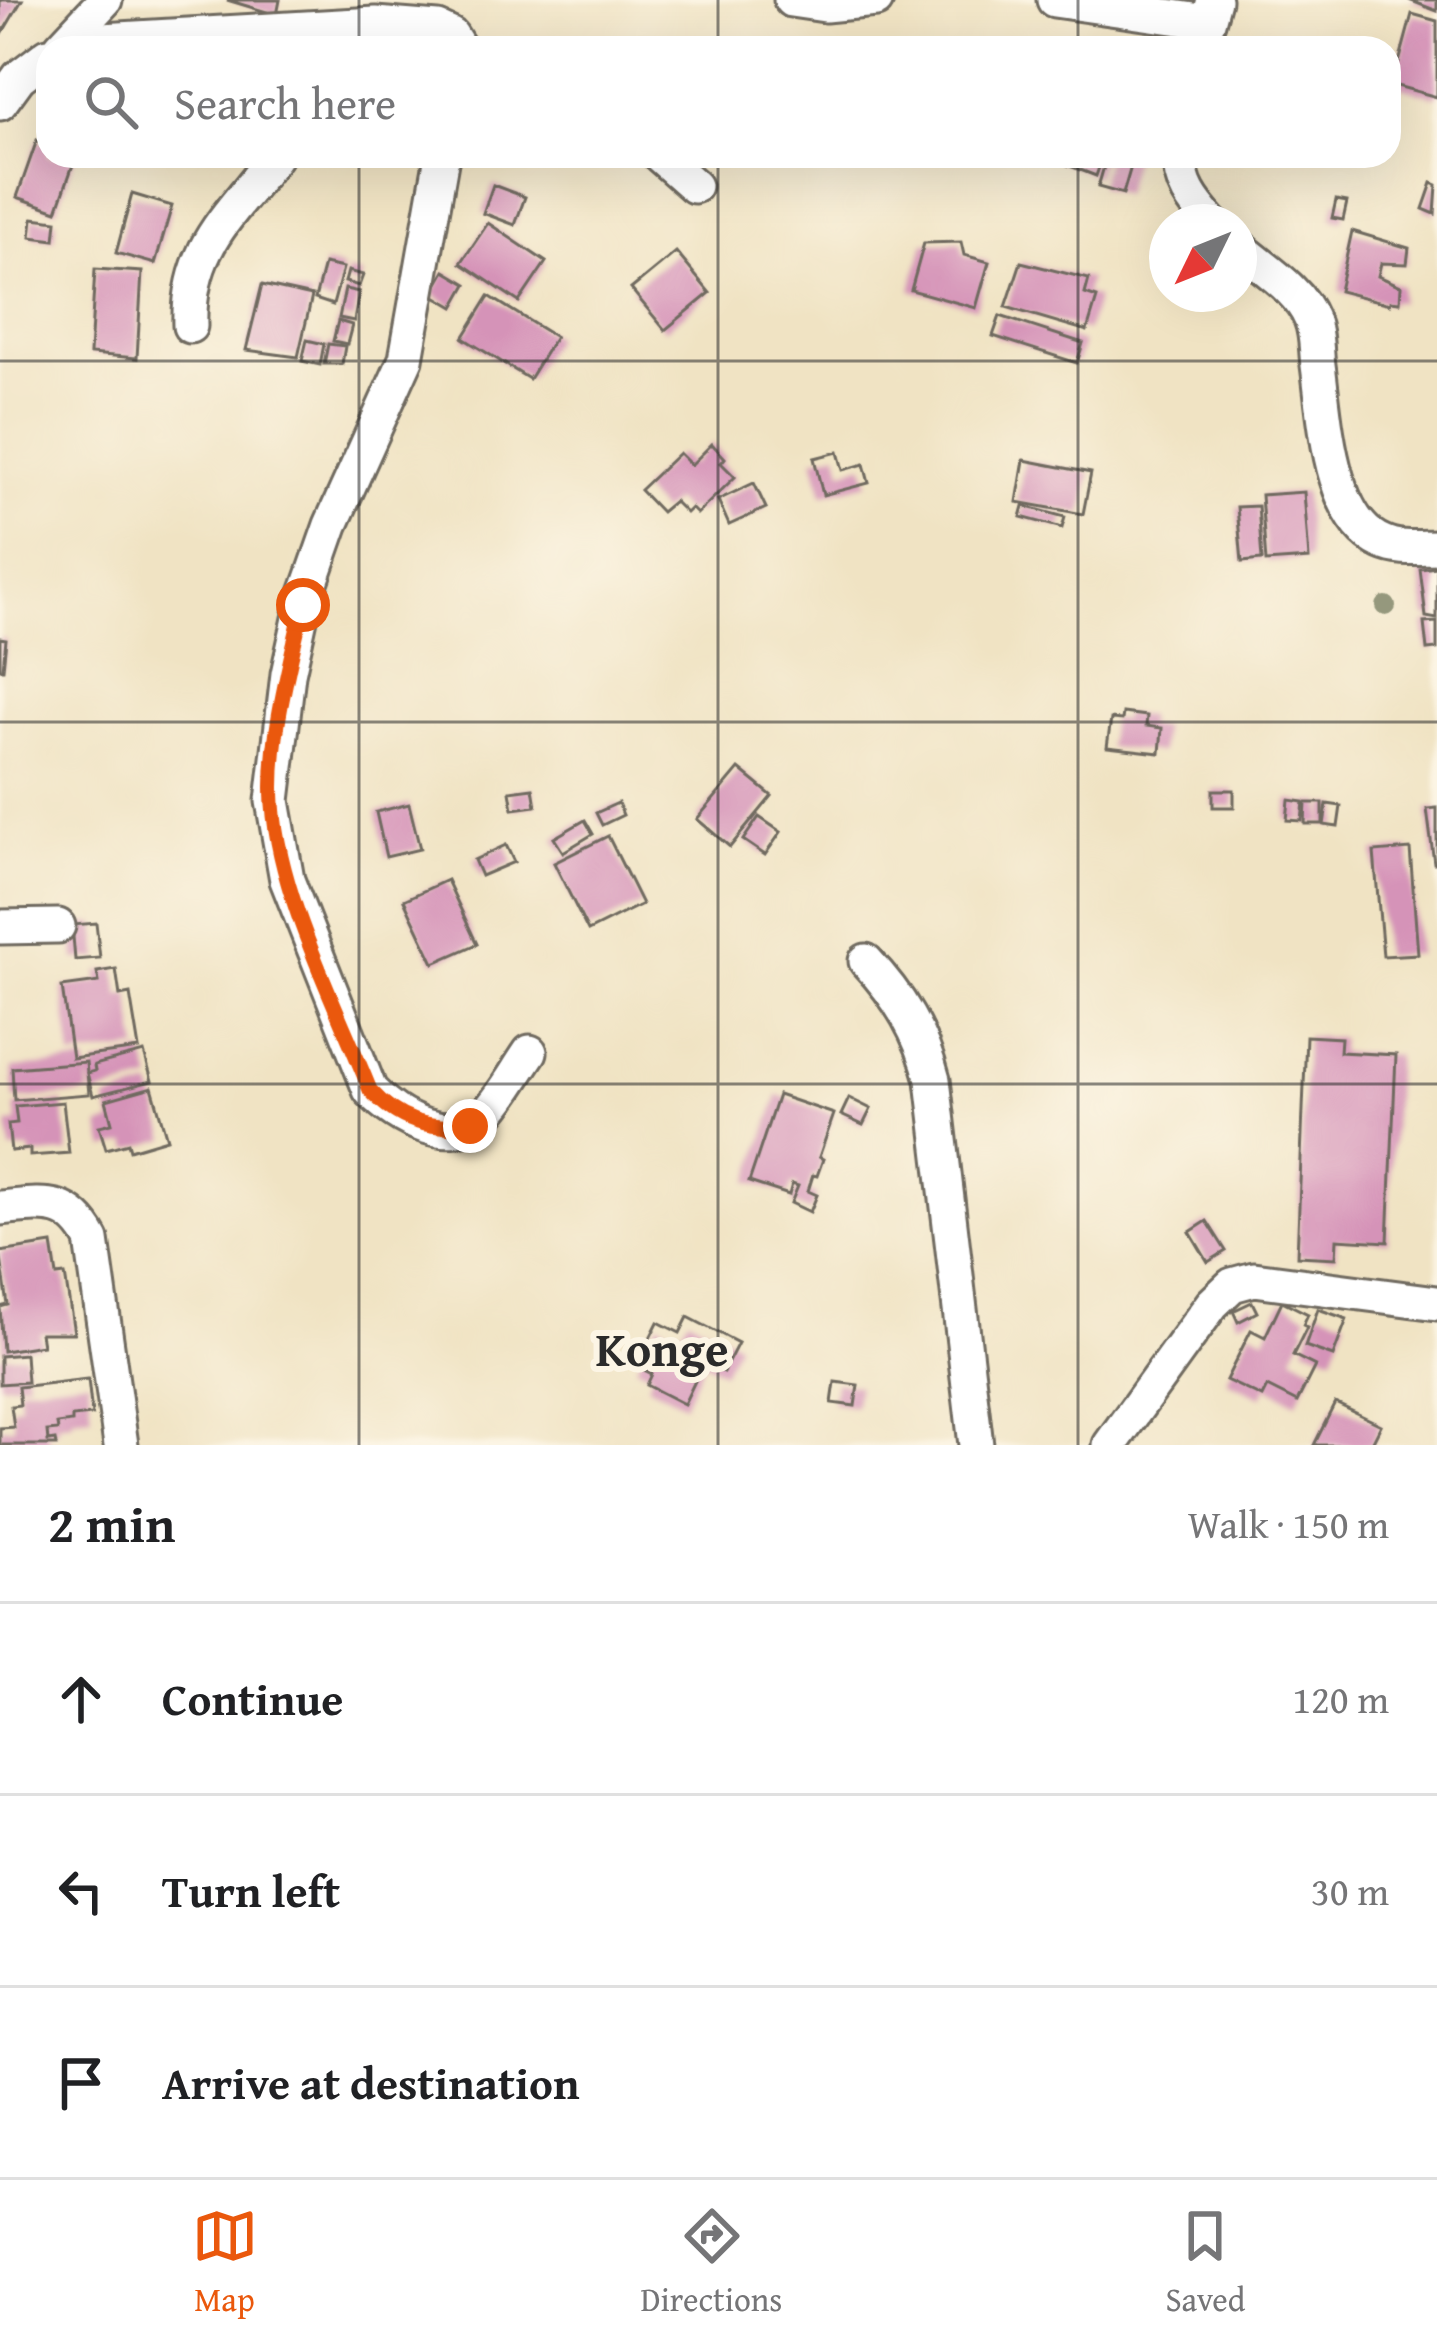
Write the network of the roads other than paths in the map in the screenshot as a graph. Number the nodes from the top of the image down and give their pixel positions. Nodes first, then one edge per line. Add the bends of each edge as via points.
1 (105, 0) edge
2 (791, 0) edge
3 (876, 0) edge
4 (1054, 0) edge
5 (1208, 23) edge
6 (70, 36) edge
7 (322, 36) edge
8 (452, 36) edge
9 (36, 64) edge
10 (0, 103) edge
11 (265, 168) edge
12 (440, 168) edge
13 (674, 168) edge
14 (1179, 168) edge
15 (694, 186) dead end
16 (1196, 204) edge
17 (1257, 262) edge
18 (190, 326) dead end
19 (1437, 547) edge
20 (58, 926) dead end
21 (0, 927) edge
22 (866, 962) dead end
23 (530, 1052) dead end
24 (0, 1208) edge
25 (1437, 1304) edge
26 (121, 1445) edge
27 (976, 1445) edge
28 (1110, 1445) edge

1 - 6 street
2 - 3 street
4 - 5 street
7 - 8 street via 375,25
9 - 10 street
11 - 18 street via 200,256
12 - 23 street via 406,359 303,605 273,801 287,880 370,1090 388,1110 437,1129 470,1126
13 - 15 street
14 - 16 street
17 - 19 street via 1294,294 1315,326 1327,434 1351,513 1377,541
20 - 21 street
22 - 27 street via 900,1001 933,1080
24 - 26 street via 68,1209 92,1240
25 - 28 street via 1254,1279 1232,1285

